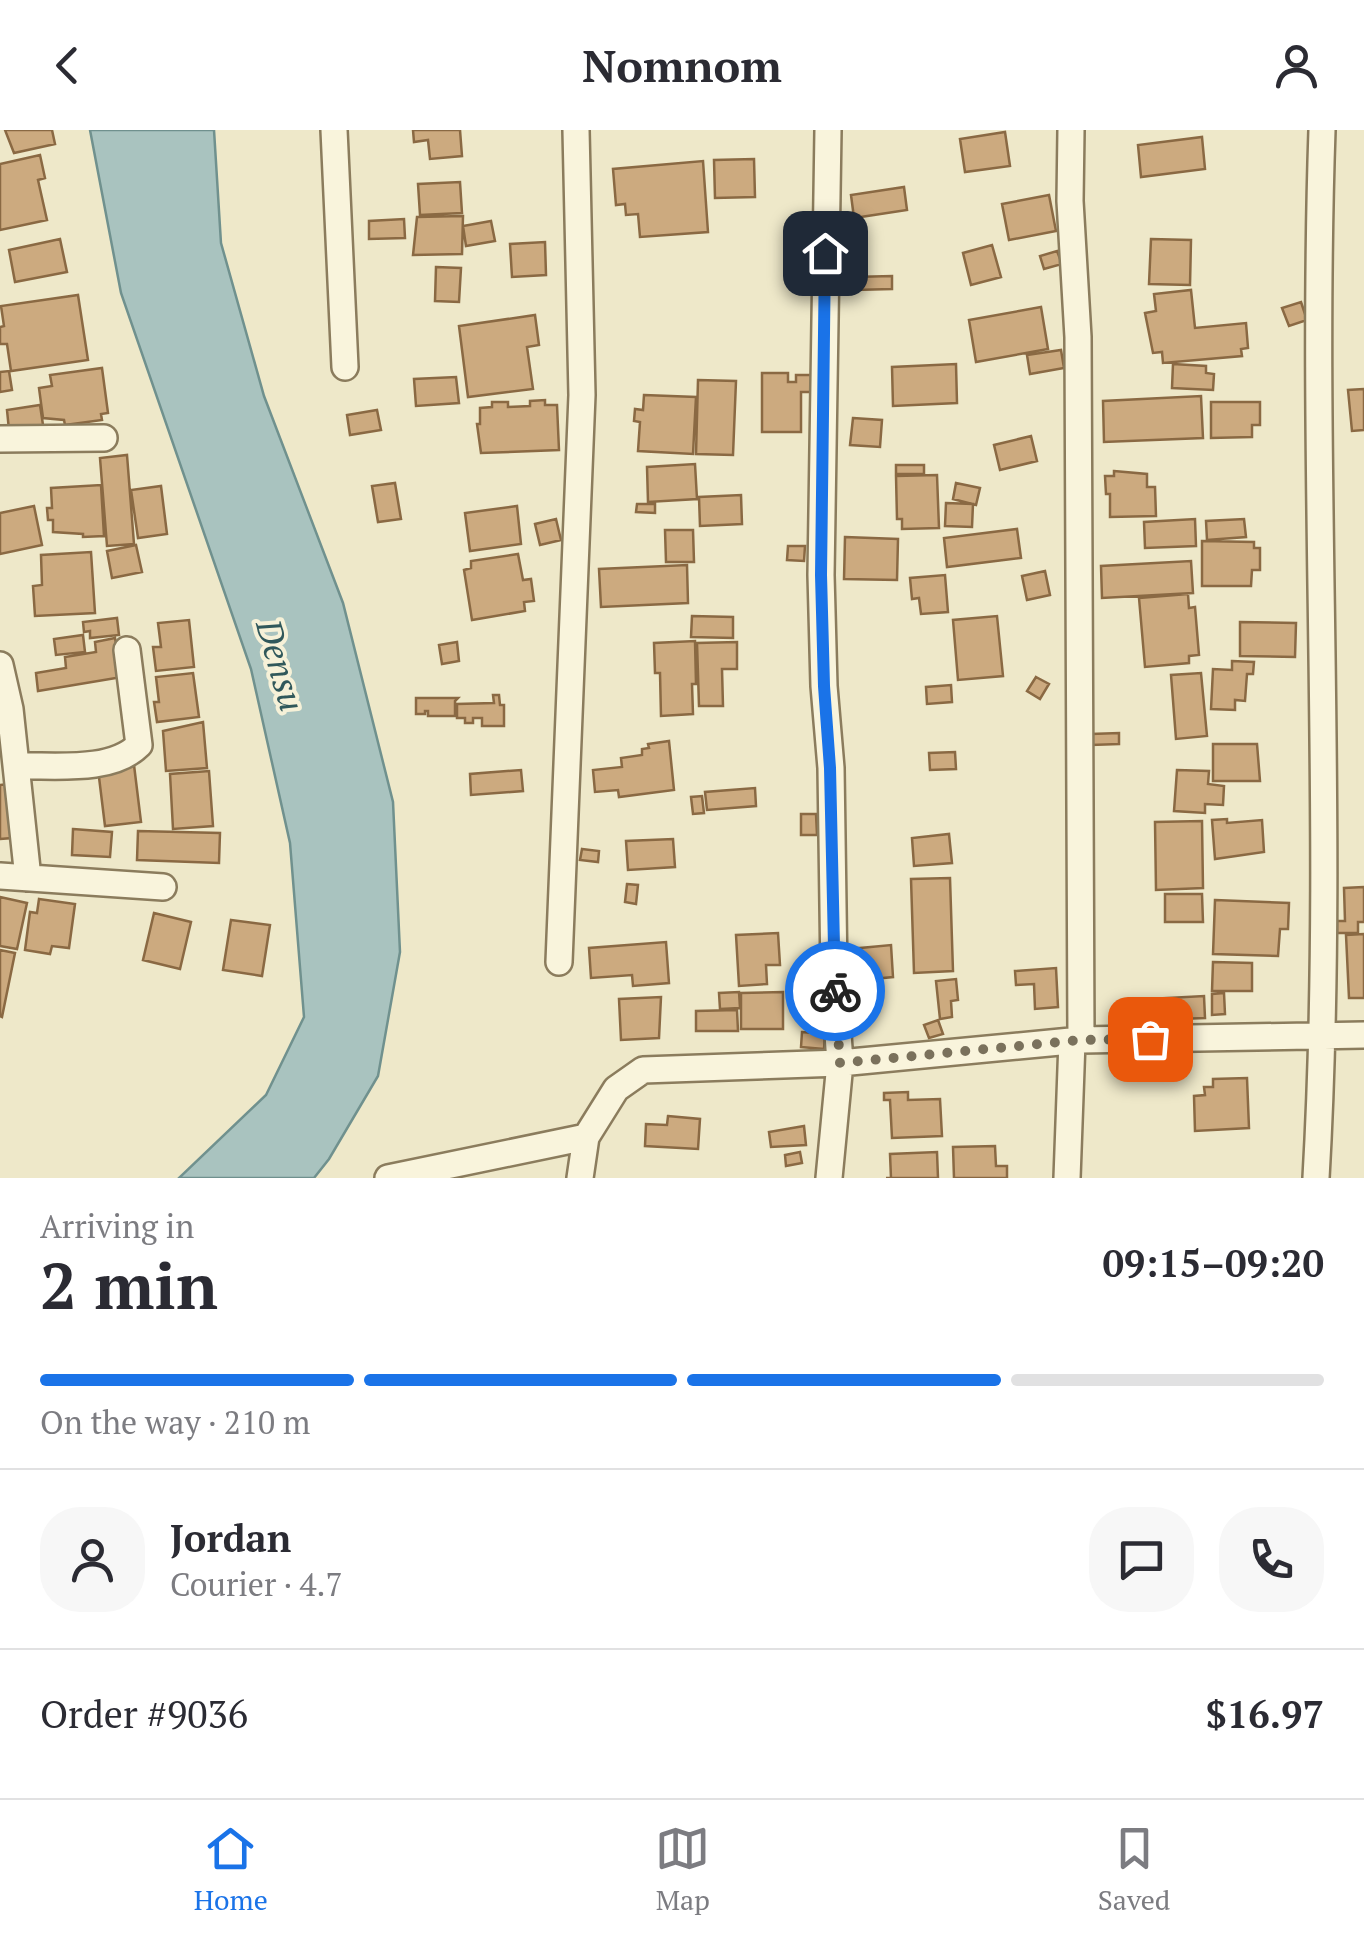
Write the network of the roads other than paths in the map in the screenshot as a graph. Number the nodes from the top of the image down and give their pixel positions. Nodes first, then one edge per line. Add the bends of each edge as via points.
1 (334, 130) edge
2 (576, 130) edge
3 (828, 130) edge
4 (1071, 130) edge
5 (1322, 130) edge
6 (345, 367) dead end
7 (104, 438) dead end
8 (0, 440) edge
9 (127, 650) dead end
10 (0, 665) edge
11 (17, 766) junction
12 (0, 876) edge
13 (28, 878) junction
14 (163, 886) dead end
15 (560, 962) dead end
16 (1364, 1035) edge
17 (1324, 1036) junction
18 (1077, 1041) junction
19 (840, 1063) junction
20 (586, 1137) junction
21 (388, 1178) edge
22 (580, 1178) edge
23 (829, 1178) edge
24 (1067, 1178) edge
25 (1316, 1178) edge

1 - 6 street
2 - 15 street via 582,396
3 - 19 street via 821,575
4 - 18 street via 1078,337
5 - 17 street
7 - 8 street
9 - 11 street via 138,746 127,757 82,765
10 - 11 street
11 - 13 street
12 - 13 street
13 - 14 street
16 - 17 street
17 - 18 street
17 - 25 street
18 - 19 street
18 - 24 street
19 - 20 street via 642,1070 616,1090
19 - 23 street
20 - 21 street
20 - 22 street

